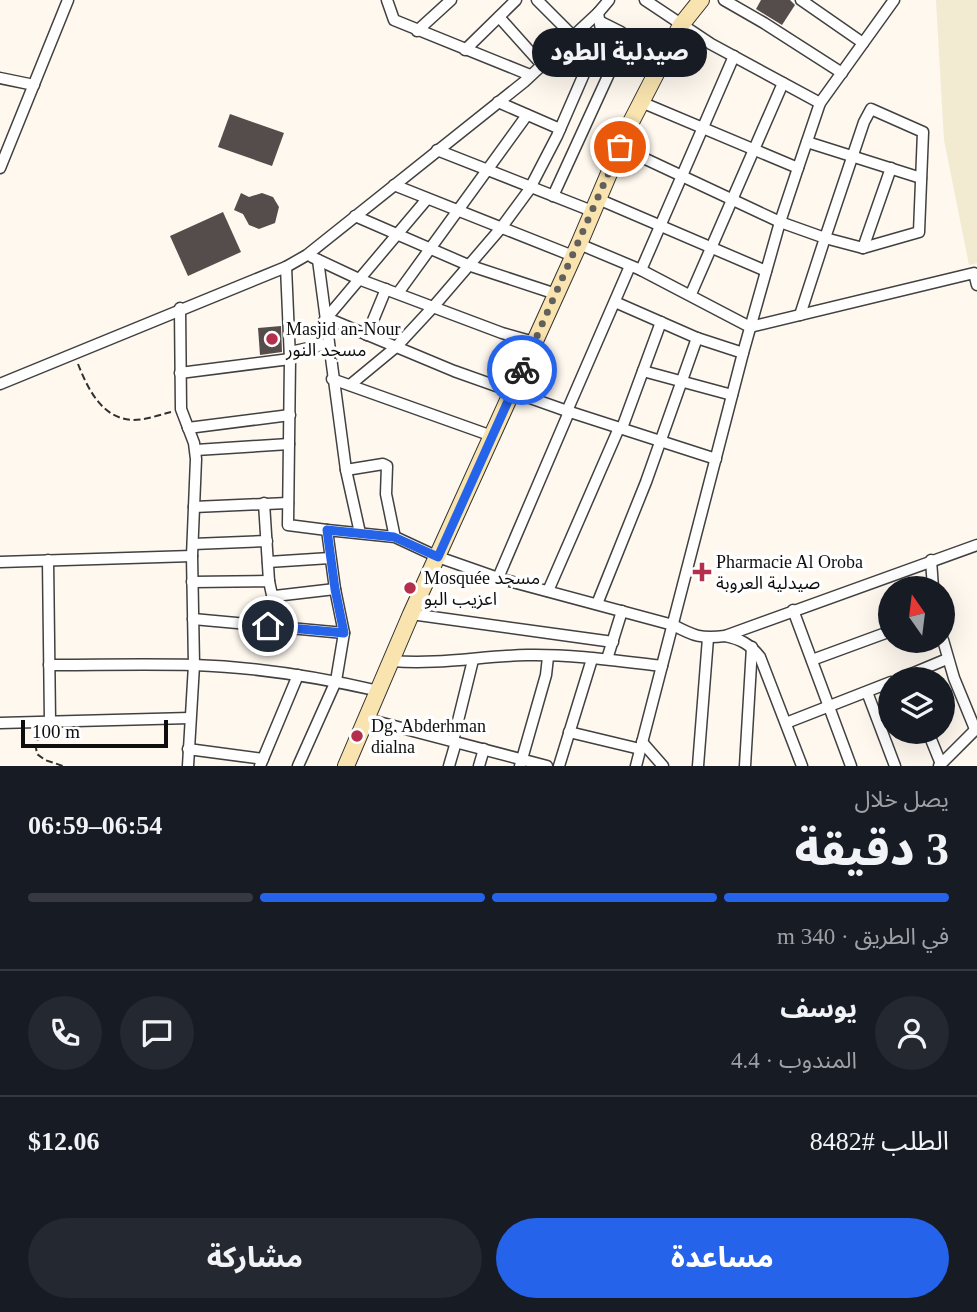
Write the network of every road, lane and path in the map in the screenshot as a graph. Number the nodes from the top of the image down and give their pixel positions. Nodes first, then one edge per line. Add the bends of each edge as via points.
1 (68, 0) edge
2 (387, 0) edge
3 (451, 0) edge
4 (516, 0) edge
5 (609, 0) edge
6 (645, 0) edge
7 (701, 0) edge
8 (724, 0) edge
9 (801, 0) edge
10 (542, 2) edge
11 (887, 2) edge
12 (499, 17) junction
13 (599, 18) junction
14 (681, 25) junction
15 (417, 31) junction
16 (573, 36) junction
17 (863, 43) junction
18 (465, 50) junction
19 (734, 56) junction
20 (542, 65) junction
21 (842, 73) junction
22 (530, 75) junction
23 (0, 78) edge
24 (783, 83) junction
25 (34, 85) junction
26 (498, 102) junction
27 (641, 102) junction
28 (820, 103) junction
29 (527, 115) junction
30 (703, 128) junction
31 (560, 129) junction
32 (807, 142) junction
33 (620, 147) junction
34 (755, 149) junction
35 (438, 150) junction
36 (852, 156) junction
37 (0, 168) edge
38 (798, 168) junction
39 (891, 168) junction
40 (488, 170) junction
41 (681, 177) junction
42 (922, 178) junction
43 (394, 185) junction
44 (530, 187) junction
45 (553, 196) junction
46 (427, 199) junction
47 (731, 200) junction
48 (595, 205) junction
49 (456, 210) junction
50 (355, 216) junction
51 (780, 222) junction
52 (659, 225) junction
53 (500, 228) junction
54 (398, 234) junction
55 (825, 238) junction
56 (710, 247) junction
57 (430, 248) junction
58 (863, 248) junction
59 (576, 250) junction
60 (307, 255) junction
61 (318, 260) junction
62 (468, 265) junction
63 (286, 267) junction
64 (636, 268) junction
65 (766, 271) junction
66 (976, 273) edge
67 (361, 280) junction
68 (977, 285) edge
69 (392, 291) junction
70 (691, 294) junction
71 (556, 295) junction
72 (615, 302) junction
73 (434, 306) junction
74 (180, 308) junction
75 (800, 315) junction
76 (326, 320) junction
77 (661, 321) junction
78 (750, 327) junction
79 (367, 335) junction
80 (697, 338) junction
81 (534, 342) junction
82 (327, 344) junction
83 (396, 348) junction
84 (74, 353) junction
85 (743, 353) junction
86 (290, 356) junction
87 (643, 371) junction
88 (180, 373) junction
89 (332, 379) junction
90 (681, 383) junction
91 (0, 384) edge
92 (350, 386) junction
93 (512, 392) junction
94 (732, 395) junction
95 (181, 409) junction
96 (568, 412) junction
97 (290, 415) junction
98 (188, 428) junction
99 (620, 428) junction
100 (492, 436) junction
101 (660, 441) junction
102 (289, 444) junction
103 (196, 450) junction
104 (716, 459) junction
105 (346, 470) junction
106 (264, 503) junction
107 (288, 503) junction
108 (194, 507) junction
109 (266, 525) junction
110 (288, 525) junction
111 (327, 530) junction
112 (360, 533) junction
113 (394, 533) dead end
114 (267, 541) junction
115 (977, 544) edge
116 (193, 550) junction
117 (438, 557) junction
118 (330, 558) junction
119 (48, 560) junction
120 (931, 560) junction
121 (0, 562) edge
122 (268, 562) junction
123 (932, 576) edge
124 (498, 578) junction
125 (269, 581) junction
126 (192, 582) junction
127 (335, 589) junction
128 (548, 591) junction
129 (597, 604) junction
130 (793, 610) junction
131 (622, 611) junction
132 (411, 614) junction
133 (193, 619) junction
134 (673, 625) junction
135 (344, 633) junction
136 (725, 636) junction
137 (878, 636) edge
138 (708, 638) junction
139 (612, 642) junction
140 (752, 647) junction
141 (946, 653) edge
142 (548, 657) junction
143 (592, 659) junction
144 (607, 659) junction
145 (947, 659) junction
146 (473, 660) junction
147 (812, 660) junction
148 (392, 661) junction
149 (49, 665) junction
150 (194, 665) junction
151 (662, 666) junction
152 (929, 667) edge
153 (298, 675) junction
154 (336, 681) junction
155 (878, 687) edge
156 (379, 691) junction
157 (867, 692) junction
158 (829, 708) junction
159 (190, 718) junction
160 (367, 719) junction
161 (46, 722) junction
162 (0, 723) edge
163 (786, 723) junction
164 (976, 728) edge
165 (569, 732) junction
166 (454, 741) junction
167 (935, 744) edge
168 (641, 745) junction
169 (484, 749) junction
170 (188, 750) junction
171 (261, 762) edge
172 (521, 763) edge
173 (946, 763) edge
174 (63, 766) edge
175 (188, 766) edge
176 (298, 766) edge
177 (346, 766) edge
178 (449, 766) edge
179 (479, 766) edge
180 (547, 766) edge
181 (559, 766) edge
182 (636, 766) edge
183 (663, 766) edge
184 (698, 766) edge
185 (745, 766) edge
186 (802, 766) edge
187 (851, 766) edge
188 (895, 766) edge

1 - 25 street
2 - 15 street via 394,20
3 - 15 street
4 - 12 street
5 - 13 street
6 - 14 street
7 - 14 main road
8 - 21 street
9 - 17 street
10 - 16 street
11 - 17 street
12 - 18 street
12 - 20 street
13 - 16 street
13 - 31 street via 601,30 594,51
13 - 45 street via 618,29 624,41
14 - 19 street
14 - 27 main road
15 - 18 street
16 - 20 street
17 - 21 street
18 - 22 street
19 - 24 street
19 - 30 street
20 - 22 street
21 - 28 street
22 - 26 street
23 - 25 street
24 - 28 street
24 - 34 street
25 - 37 street
26 - 29 street
26 - 35 street
27 - 30 street
27 - 33 main road
28 - 32 street
29 - 31 street
29 - 40 street
30 - 34 street
30 - 41 street
31 - 44 street
32 - 36 street
32 - 38 street
33 - 41 street
33 - 48 main road
34 - 38 street
34 - 47 street
35 - 40 street
35 - 43 street
36 - 39 street
36 - 42 street via 871,109 923,132
36 - 55 street
38 - 51 street
39 - 42 street
39 - 58 street
40 - 44 street
40 - 49 street
41 - 47 street
41 - 52 street
42 - 58 street via 919,232
43 - 46 street
43 - 50 street
44 - 45 street
44 - 53 street
45 - 48 street
46 - 49 street
46 - 54 street
47 - 51 street
47 - 56 street
48 - 52 street
48 - 59 main road
49 - 53 street
49 - 57 street
50 - 54 street
50 - 60 street
51 - 55 street
51 - 65 street
52 - 56 street
52 - 64 street
53 - 59 street
53 - 62 street
54 - 57 street
54 - 67 street
55 - 58 street
55 - 75 street
56 - 65 street
56 - 70 street
57 - 62 street
57 - 69 street
59 - 64 street
59 - 71 main road
60 - 61 street
60 - 63 street
61 - 67 street
61 - 76 street
62 - 71 street
62 - 73 street
63 - 74 street
63 - 86 street
64 - 70 street
64 - 72 street
65 - 78 street
66 - 68 street
66 - 75 street
67 - 69 street
67 - 76 street
69 - 73 street
69 - 79 street
70 - 78 street
71 - 81 main road
72 - 77 street
72 - 96 street
73 - 81 street
73 - 83 street
74 - 84 street
74 - 88 street
75 - 78 street
76 - 79 street
76 - 82 street
77 - 80 street
77 - 87 street
78 - 85 street
79 - 83 street
80 - 85 street
80 - 90 street
81 - 93 main road
82 - 86 street
82 - 89 street
83 - 92 street
83 - 93 street
84 - 91 street
84 - 95 path via 92,397 111,413 136,420
85 - 94 street
86 - 88 street
86 - 97 street
87 - 90 street
87 - 99 street
88 - 95 street
89 - 92 street
89 - 105 street
90 - 94 street
90 - 101 street
92 - 100 street
93 - 96 street
93 - 100 main road
94 - 104 street
95 - 98 street
96 - 99 street
96 - 124 street
97 - 98 street
97 - 102 street
98 - 103 street
99 - 101 street
99 - 128 street
100 - 117 main road
101 - 104 street
101 - 129 street
102 - 103 street
102 - 107 street
103 - 108 street
104 - 134 street
105 - 112 street
105 - 113 street via 387,466 386,494
106 - 107 street
106 - 108 street
106 - 109 street
107 - 110 street
108 - 116 street
109 - 110 street
109 - 114 street
110 - 111 street
111 - 112 street
111 - 118 street
112 - 117 street via 394,537
114 - 116 street
114 - 122 street
115 - 120 street
116 - 119 street
116 - 126 street
117 - 124 street
117 - 132 main road
118 - 122 street
118 - 127 street
119 - 121 street
119 - 149 street
120 - 123 street
120 - 130 street
122 - 125 street
124 - 128 street
125 - 126 street
125 - 127 street via 275,596
126 - 133 street
127 - 135 street
128 - 129 street
129 - 131 street
130 - 136 street
130 - 147 street
131 - 134 street
131 - 139 street
132 - 139 street
132 - 148 main road
133 - 135 street
133 - 150 street
134 - 138 street via 695,637
134 - 151 street
135 - 154 street
136 - 138 street
136 - 140 street
137 - 147 street
138 - 184 street
139 - 144 street
140 - 163 street via 768,673
140 - 185 street
141 - 145 street
142 - 143 street
142 - 146 street
142 - 172 street
143 - 144 street
143 - 165 street
144 - 151 street
145 - 152 street
145 - 164 street
146 - 148 street
146 - 166 street
147 - 158 street
148 - 156 main road
149 - 150 street
149 - 161 street
150 - 153 street
150 - 159 street
151 - 168 street
153 - 154 street
153 - 171 street
154 - 156 street
154 - 176 street
155 - 157 street
156 - 160 main road
157 - 158 street
157 - 188 street
158 - 163 street
158 - 187 street
159 - 161 street
159 - 170 street
160 - 166 street
160 - 177 main road
161 - 162 street
161 - 174 path via 37,754
163 - 186 street
164 - 173 street
165 - 168 street
165 - 181 street
166 - 169 street
166 - 178 street
167 - 173 street
168 - 182 street
168 - 183 street
169 - 172 street
169 - 179 street
170 - 171 street
170 - 175 street
172 - 180 street

